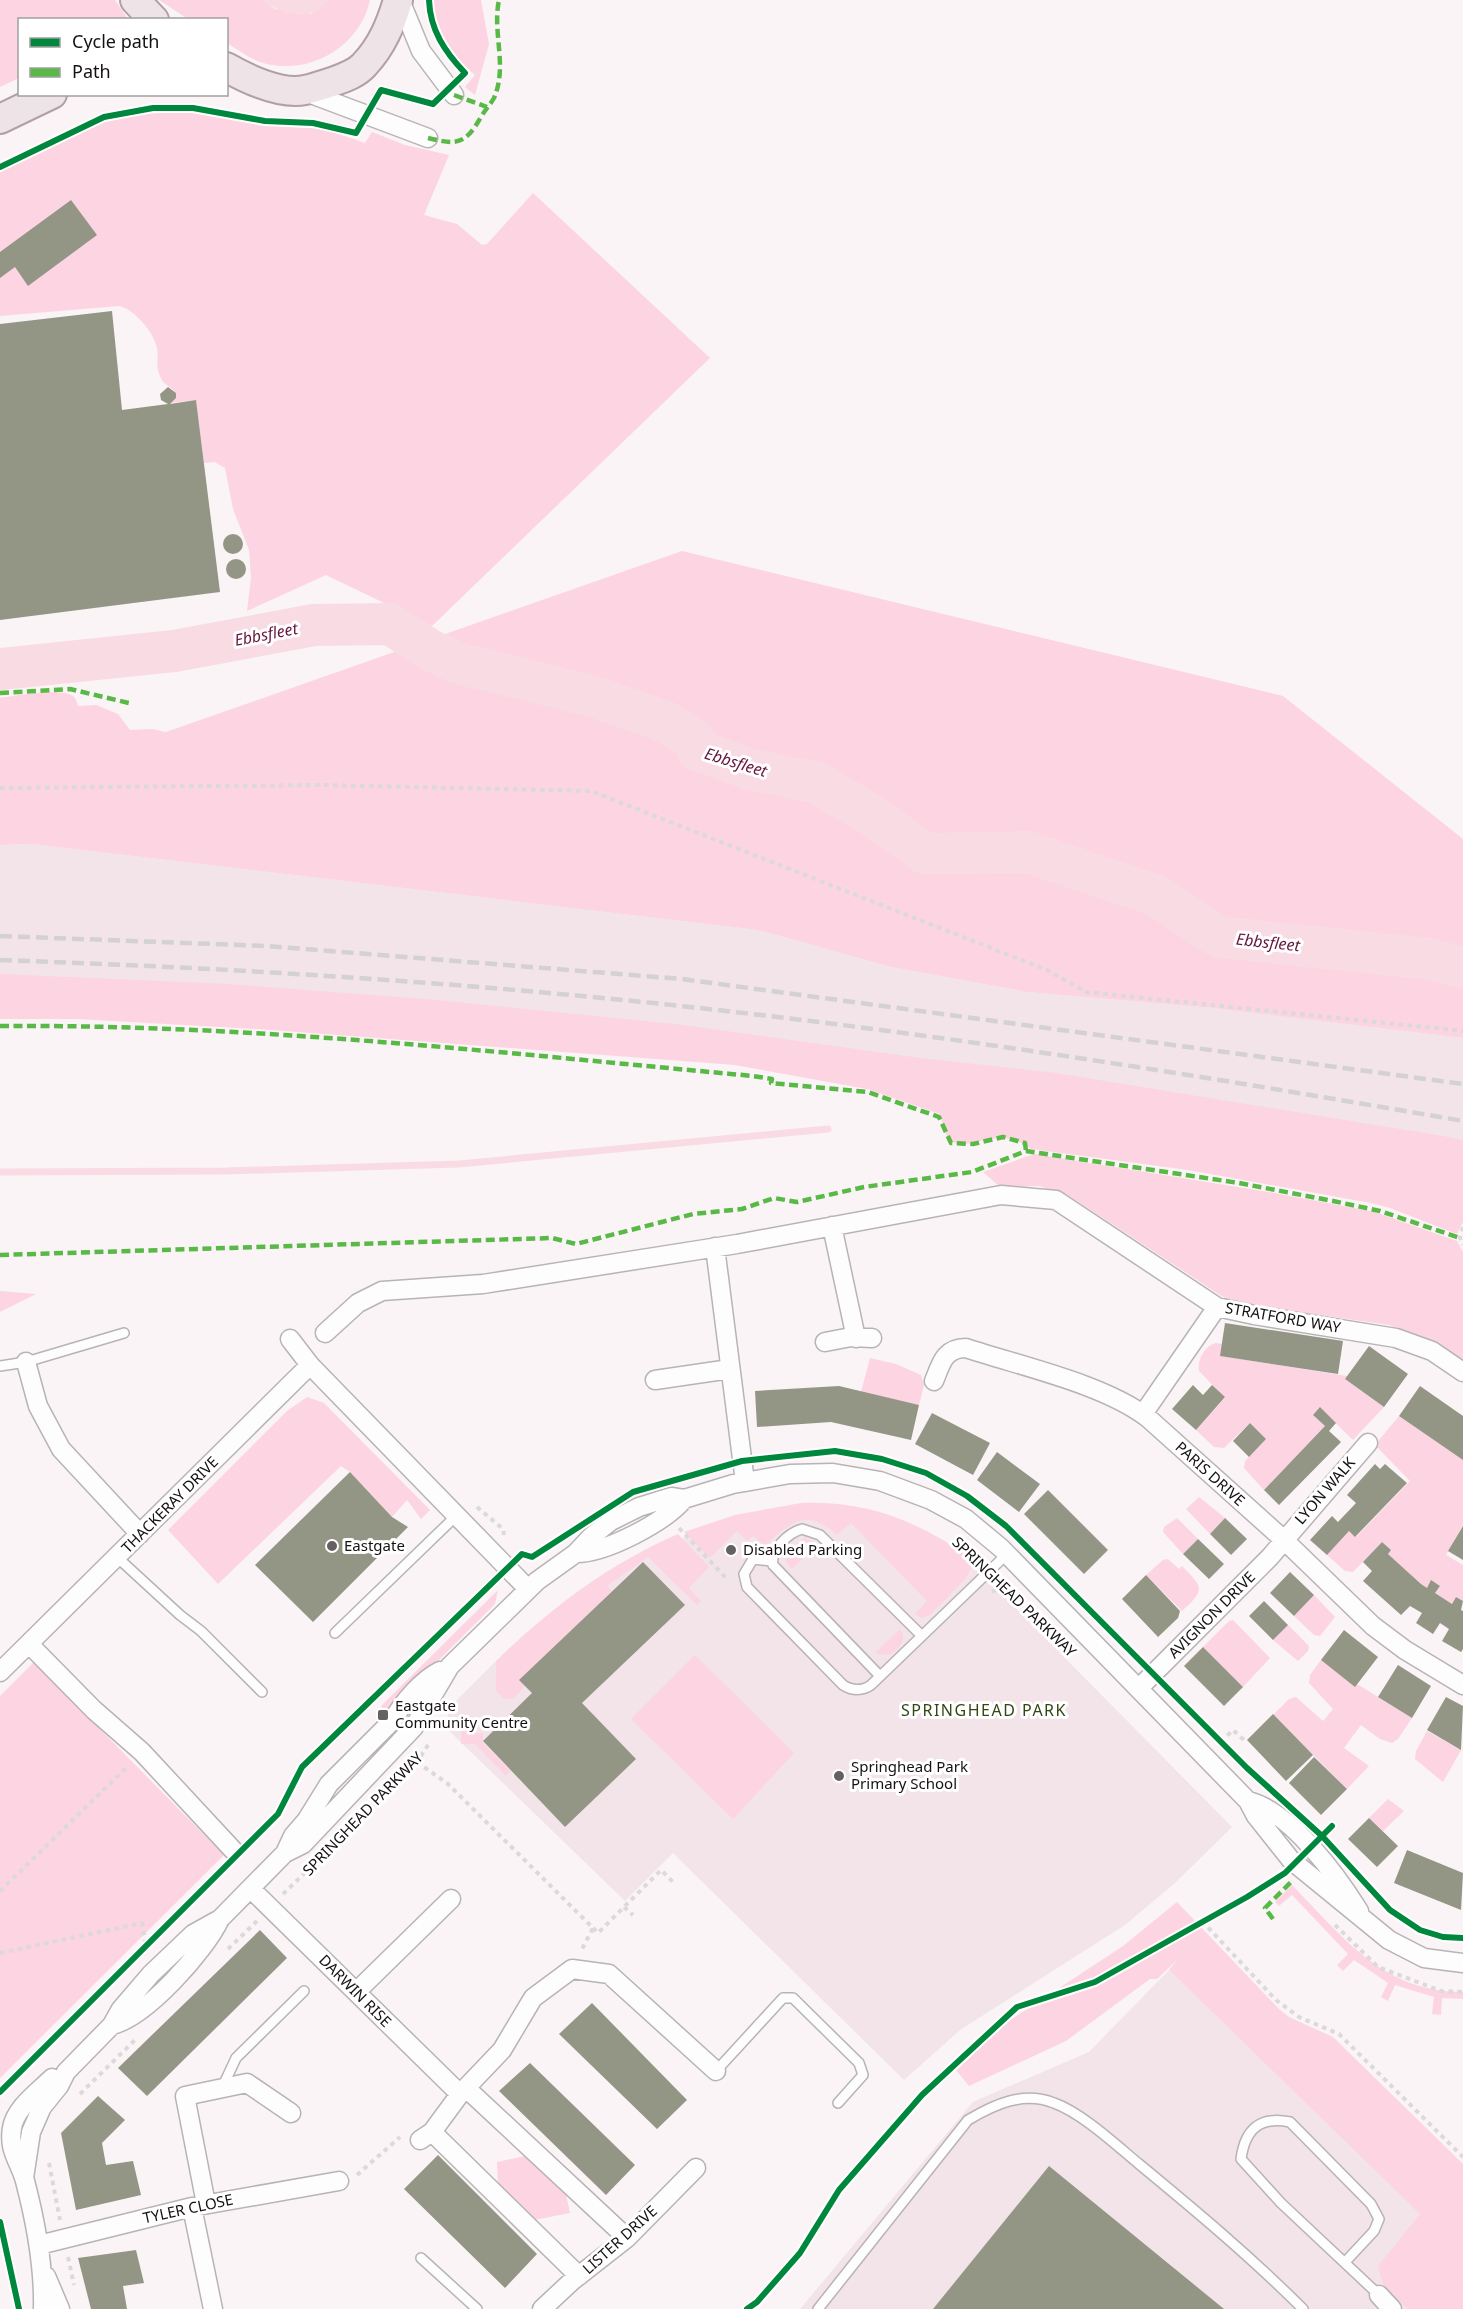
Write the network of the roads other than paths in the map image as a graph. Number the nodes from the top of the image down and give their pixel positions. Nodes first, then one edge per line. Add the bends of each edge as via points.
1 (135, 0) edge
2 (399, 0) edge
3 (152, 18) edge
4 (233, 74) edge
5 (303, 91) junction
6 (454, 95) dead end
7 (48, 96) edge
8 (0, 119) edge
9 (428, 138) dead end
10 (832, 1226) junction
11 (715, 1247) junction
12 (1217, 1307) junction
13 (124, 1333) dead end
14 (325, 1333) dead end
15 (290, 1339) dead end
16 (825, 1341) dead end
17 (26, 1362) junction
18 (309, 1365) junction
19 (0, 1366) edge
20 (730, 1369) junction
21 (1463, 1372) edge
22 (655, 1380) dead end
23 (934, 1381) dead end
24 (1143, 1414) junction
25 (1368, 1443) dead end
26 (745, 1482) junction
27 (457, 1515) junction
28 (140, 1534) junction
29 (1283, 1539) junction
30 (1007, 1554) junction
31 (118, 1557) junction
32 (772, 1561) junction
33 (528, 1589) junction
34 (335, 1633) dead end
35 (922, 1636) junction
36 (29, 1644) junction
37 (0, 1672) edge
38 (880, 1676) junction
39 (1461, 1679) edge
40 (1139, 1688) junction
41 (261, 1692) dead end
42 (233, 1850) dead end
43 (251, 1889) junction
44 (451, 1899) dead end
45 (1463, 1963) edge
46 (304, 1991) dead end
47 (356, 1992) junction
48 (716, 2071) joint
49 (222, 2088) junction
50 (463, 2091) junction
51 (838, 2103) dead end
52 (291, 2113) dead end
53 (696, 2168) dead end
54 (339, 2181) road end
55 (199, 2206) junction
56 (627, 2238) junction
57 (39, 2245) junction
58 (421, 2258) dead end
59 (1346, 2261) junction
60 (44, 2272) junction
61 (579, 2276) junction
62 (1379, 2295) joint
63 (43, 2309) edge
64 (60, 2309) edge
65 (213, 2309) edge
66 (477, 2309) edge
67 (542, 2309) edge
68 (818, 2309) edge
69 (1303, 2309) edge
70 (1392, 2309) edge

1 - 3 main road
2 - 5 main road via 390,27 362,67 345,78
2 - 6 street via 421,51
4 - 5 main road
5 - 9 street
7 - 8 main road
10 - 11 street, STRATFORD WAY
10 - 12 street, STRATFORD WAY via 986,1197 1056,1200
10 - 16 street via 864,1338
11 - 14 street, STRATFORD WAY via 483,1284 382,1291 358,1303
11 - 20 street
12 - 21 street, STRATFORD WAY via 1396,1338 1432,1351
12 - 24 street
13 - 17 lane
15 - 18 street
17 - 19 lane
17 - 28 street via 38,1406 61,1449
18 - 27 street
18 - 28 street, THACKERAY DRIVE
20 - 22 street
20 - 26 street
23 - 24 street, PARIS DRIVE via 946,1354 966,1348 1094,1391
24 - 29 street, PARIS DRIVE
25 - 29 street, LYON WALK
26 - 30 street, SPRINGHEAD PARKWAY via 807,1472 880,1481 942,1505 977,1527
26 - 33 street, SPRINGHEAD PARKWAY via 684,1499 671,1497 632,1510 592,1536
27 - 33 street
27 - 34 lane
28 - 31 street, THACKERAY DRIVE
29 - 39 street, PARIS DRIVE via 1373,1626 1405,1650
29 - 40 street, AVIGNON DRIVE via 1270,1557
30 - 35 lane
30 - 40 street, SPRINGHEAD PARKWAY
31 - 36 street, THACKERAY DRIVE
31 - 41 lane via 208,1637
32 - 35 lane via 793,1533 802,1529 815,1531
32 - 38 lane
32 - 38 lane via 754,1558 748,1564 744,1577 748,1589 848,1688 867,1688
33 - 43 street, SPRINGHEAD PARKWAY via 450,1666 414,1727 303,1844 285,1853
35 - 38 lane
36 - 37 street, THACKERAY DRIVE
36 - 42 street via 141,1752
40 - 45 street, SPRINGHEAD PARKWAY via 1248,1801 1261,1804 1309,1845 1340,1880 1363,1917 1389,1940 1410,1953
43 - 47 street, DARWIN RISE
43 - 57 street, SPRINGHEAD PARKWAY via 162,1962 112,2025 66,2072 51,2078 15,2120 13,2153 24,2178
44 - 47 street
46 - 49 lane via 236,2058
47 - 50 street, DARWIN RISE
48 - 50 street via 609,1974 572,1969 533,1998 502,2050
48 - 51 lane via 783,1998 793,1998 859,2063 862,2075
49 - 52 street via 247,2083
49 - 55 street via 185,2096
50 - 56 street, DARWIN RISE
50 - 61 street via 426,2136
53 - 56 street, LISTER DRIVE
54 - 55 street, TYLER CLOSE
55 - 57 street, TYLER CLOSE
55 - 65 street
56 - 61 street, LISTER DRIVE
57 - 60 street, SPRINGHEAD PARKWAY
58 - 66 lane
59 - 59 lane via 1281,2203 1241,2159 1243,2145 1264,2121 1290,2122 1371,2204 1379,2219 1374,2231
59 - 62 lane
60 - 63 street, SPRINGHEAD PARKWAY
60 - 64 street, SPRINGHEAD PARKWAY
61 - 67 street, LISTER DRIVE
62 - 70 street
68 - 69 lane via 968,2120 996,2104 1024,2098 1054,2103 1120,2148 1245,2252

